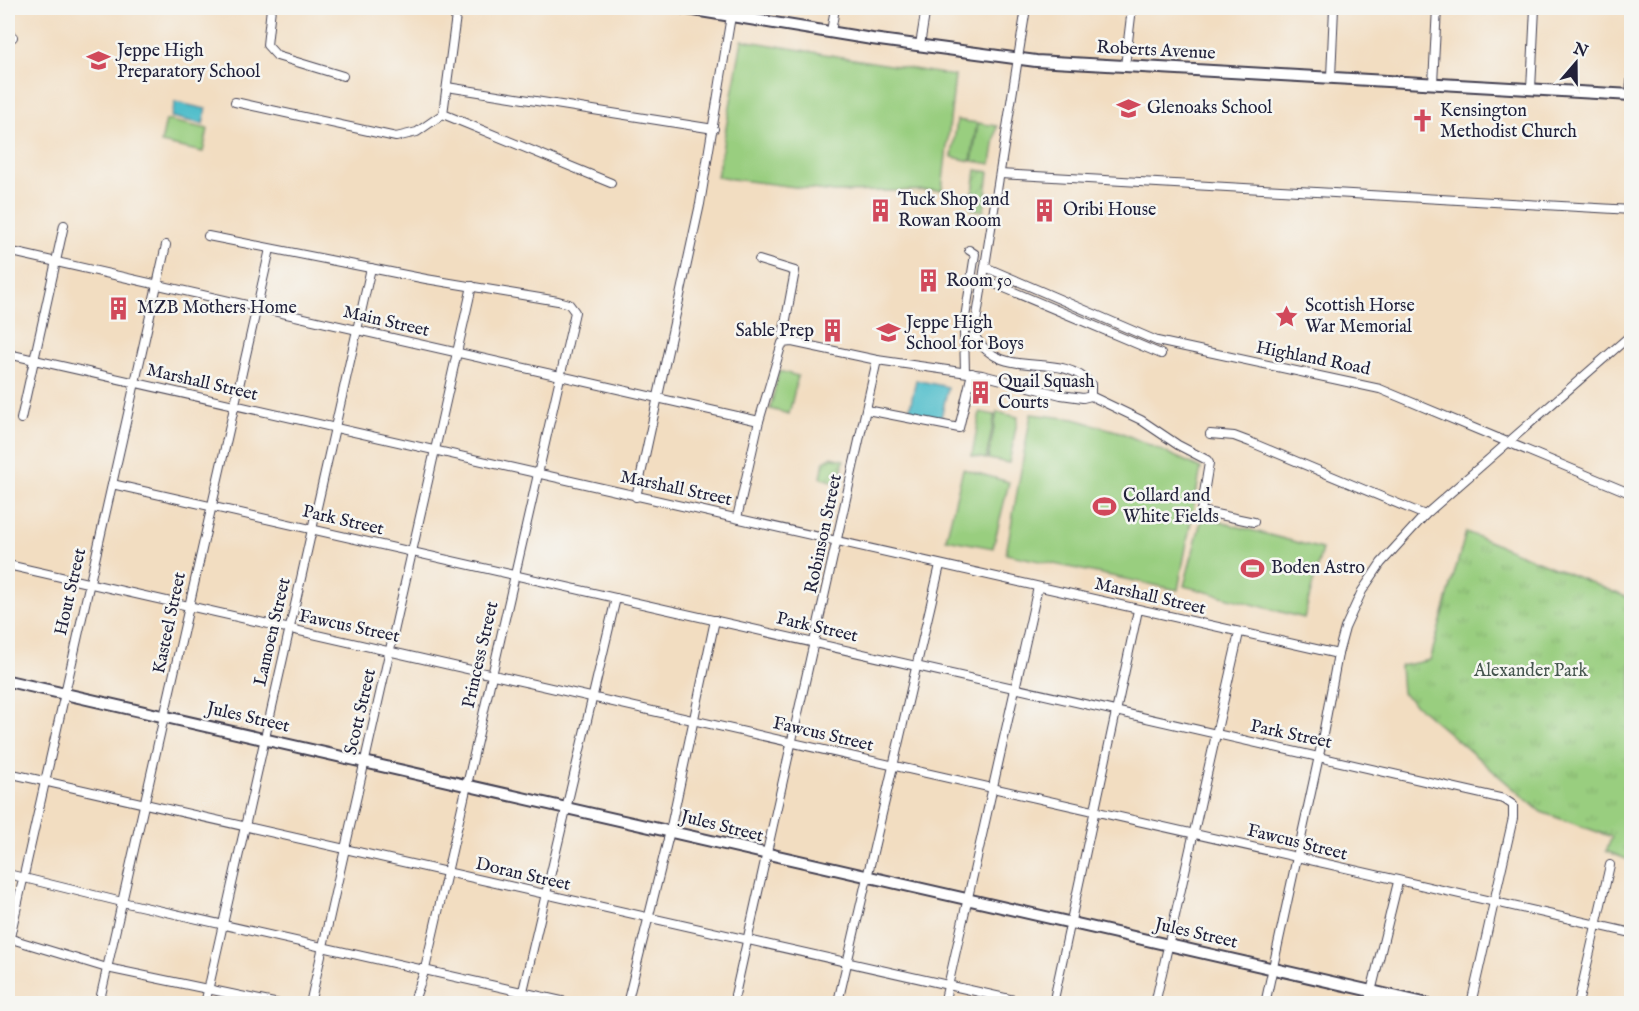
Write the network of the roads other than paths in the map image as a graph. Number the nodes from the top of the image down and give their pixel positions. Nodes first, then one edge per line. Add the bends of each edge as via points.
1 (271, 8) edge
2 (457, 8) edge
3 (682, 8) edge
4 (835, 8) edge
5 (926, 8) edge
6 (1026, 8) edge
7 (1132, 8) edge
8 (1334, 8) edge
9 (1437, 8) edge
10 (1535, 8) edge
11 (745, 13) edge
12 (731, 16) junction
13 (831, 32) junction
14 (920, 45) junction
15 (1017, 59) junction
16 (1125, 66) junction
17 (1632, 68) edge
18 (343, 76) dead end
19 (1330, 77) junction
20 (1433, 83) junction
21 (447, 87) junction
22 (1531, 89) junction
23 (1631, 95) edge
24 (235, 102) dead end
25 (443, 114) junction
26 (714, 129) junction
27 (1000, 174) junction
28 (611, 183) dead end
29 (1632, 210) edge
30 (64, 225) dead end
31 (208, 236) dead end
32 (166, 245) dead end
33 (270, 249) junction
34 (969, 250) dead end
35 (8, 251) edge
36 (759, 260) dead end
37 (55, 262) junction
38 (985, 267) junction
39 (371, 268) junction
40 (984, 279) junction
41 (156, 284) junction
42 (472, 286) junction
43 (257, 307) junction
44 (356, 330) junction
45 (1632, 334) edge
46 (787, 342) junction
47 (8, 354) edge
48 (1161, 354) dead end
49 (457, 355) junction
50 (33, 360) junction
51 (877, 360) junction
52 (968, 373) junction
53 (560, 376) junction
54 (134, 382) junction
55 (1090, 396) junction
56 (659, 398) junction
57 (234, 406) junction
58 (867, 410) junction
59 (21, 419) dead end
60 (759, 421) junction
61 (335, 428) junction
62 (1210, 434) dead end
63 (1506, 443) junction
64 (435, 451) junction
65 (538, 475) junction
66 (112, 484) junction
67 (1632, 494) edge
68 (636, 497) junction
69 (210, 506) junction
70 (1425, 514) junction
71 (737, 518) junction
72 (1254, 522) dead end
73 (312, 530) junction
74 (838, 542) junction
75 (412, 553) junction
76 (8, 565) edge
77 (940, 565) junction
78 (514, 575) junction
79 (88, 583) junction
80 (1038, 587) junction
81 (616, 598) junction
82 (188, 606) junction
83 (1138, 610) junction
84 (715, 620) junction
85 (290, 629) junction
86 (1239, 633) junction
87 (816, 643) junction
88 (390, 651) junction
89 (1338, 654) junction
90 (917, 665) junction
91 (492, 676) junction
92 (8, 681) edge
93 (1015, 688) junction
94 (64, 693) junction
95 (591, 698) junction
96 (1115, 712) junction
97 (165, 716) junction
98 (693, 722) junction
99 (1218, 735) junction
100 (264, 738) junction
101 (794, 744) junction
102 (1319, 756) junction
103 (365, 763) junction
104 (892, 765) junction
105 (8, 773) edge
106 (44, 781) junction
107 (467, 785) junction
108 (993, 788) junction
109 (144, 804) junction
110 (565, 808) junction
111 (1092, 812) junction
112 (244, 828) junction
113 (670, 831) junction
114 (1193, 833) junction
115 (344, 850) junction
116 (769, 855) junction
117 (1295, 858) junction
118 (1610, 865) dead end
119 (446, 873) junction
120 (8, 874) edge
121 (868, 875) junction
122 (21, 877) junction
123 (1398, 882) junction
124 (545, 895) junction
125 (967, 897) junction
126 (122, 903) junction
127 (1494, 903) junction
128 (648, 918) junction
129 (1070, 923) junction
130 (222, 925) junction
131 (1596, 925) junction
132 (1632, 933) edge
133 (747, 940) junction
134 (8, 941) edge
135 (1169, 944) junction
136 (322, 948) junction
137 (848, 963) junction
138 (107, 968) junction
139 (424, 969) junction
140 (1272, 969) junction
141 (948, 986) junction
142 (208, 990) junction
143 (523, 991) junction
144 (1371, 991) junction
145 (735, 994) dead end
146 (838, 1002) dead end
147 (99, 1004) edge
148 (205, 1004) edge
149 (279, 1004) edge
150 (310, 1004) edge
151 (413, 1004) edge
152 (575, 1004) edge
153 (627, 1004) edge
154 (944, 1004) edge
155 (1032, 1004) edge
156 (1053, 1004) edge
157 (1155, 1004) edge
158 (1265, 1004) edge
159 (1368, 1004) edge
160 (1428, 1004) edge
161 (1472, 1004) edge
162 (1578, 1004) edge

1 - 18 street via 267,45 272,52
2 - 21 street
3 - 12 main road, Roberts Avenue
4 - 13 street
5 - 14 street
6 - 15 street
7 - 16 street
8 - 19 street
9 - 20 street
10 - 22 street
11 - 12 main road, Roberts Avenue
11 - 13 main road, Roberts Avenue
12 - 26 street
13 - 14 main road, Roberts Avenue
14 - 15 main road, Roberts Avenue
15 - 16 main road, Roberts Avenue
15 - 27 street
16 - 19 main road, Roberts Avenue
17 - 23 street
19 - 20 main road, Roberts Avenue
20 - 22 main road, Roberts Avenue
21 - 25 street
21 - 26 street
22 - 23 main road, Roberts Avenue
24 - 25 street via 396,137 417,132
25 - 28 street
26 - 56 street
27 - 29 street
27 - 38 street
30 - 37 street
31 - 33 street
32 - 41 street, Hout Street
33 - 39 street
33 - 43 street, Kasteel Street
34 - 52 street via 975,254 964,328
35 - 37 street, Main Street
36 - 46 street via 795,271 783,334
37 - 41 street, Main Street
37 - 50 street
38 - 40 street
38 - 63 street, Highland Road via 1157,341 1368,385
39 - 42 street
39 - 44 street, Lamoen Street
40 - 48 street
40 - 55 street via 974,335 991,354 1015,364 1048,364 1074,371 1091,384
41 - 43 street, Main Street
41 - 54 street, Hout Street
42 - 49 street, Scott Street
42 - 53 street, Princess Street via 569,304 574,312
43 - 44 street, Main Street
43 - 57 street, Kasteel Street
44 - 49 street, Main Street
44 - 61 street, Lamoen Street
45 - 63 street
46 - 51 street
46 - 60 street via 781,344 778,352
47 - 50 street, Marshall Street
49 - 53 street, Main Street
49 - 64 street, Scott Street
50 - 54 street, Marshall Street
50 - 59 street
51 - 52 street
51 - 58 street, Robinson Street
52 - 55 street via 1061,395
52 - 58 street via 958,428
53 - 56 street, Main Street
53 - 65 street, Princess Street
54 - 57 street, Marshall Street
54 - 66 street, Hout Street
55 - 72 street via 1141,420 1207,460 1201,512
56 - 60 street, Main Street
56 - 68 street
57 - 61 street, Marshall Street
57 - 69 street, Kasteel Street
58 - 74 street, Robinson Street
60 - 71 street
61 - 64 street, Marshall Street
61 - 73 street, Lamoen Street
62 - 70 street via 1234,436
63 - 67 street, Highland Road
63 - 70 street
64 - 65 street, Marshall Street
64 - 75 street, Scott Street
65 - 68 street, Marshall Street
65 - 78 street, Princess Street
66 - 69 street, Park Street
66 - 79 street, Hout Street
68 - 71 street, Marshall Street
69 - 73 street, Park Street
69 - 82 street, Kasteel Street
70 - 89 street via 1369,579 1352,611
71 - 74 street, Marshall Street
73 - 75 street, Park Street
73 - 85 street, Lamoen Street
74 - 77 street, Marshall Street
74 - 87 street, Robinson Street
75 - 78 street, Park Street
75 - 88 street, Scott Street
76 - 79 street, Fawcus Street
77 - 80 street, Marshall Street
77 - 90 street
78 - 81 street, Park Street
78 - 91 street, Princess Street
79 - 82 street, Fawcus Street
79 - 94 street, Hout Street
80 - 83 street, Marshall Street
80 - 93 street
81 - 84 street, Park Street
81 - 95 street
82 - 85 street, Fawcus Street
82 - 97 street, Kasteel Street
83 - 86 street, Marshall Street
83 - 96 street
84 - 87 street, Park Street
84 - 98 street
85 - 88 street, Fawcus Street
85 - 100 street, Lamoen Street
86 - 89 street, Marshall Street
86 - 99 street
87 - 90 street, Park Street
87 - 101 street, Robinson Street
88 - 91 street, Fawcus Street
88 - 103 street, Scott Street
89 - 102 street
90 - 93 street, Park Street
90 - 104 street
91 - 95 street, Fawcus Street
91 - 107 street, Princess Street
92 - 94 main road, Jules Street
93 - 96 street, Park Street
93 - 108 street
94 - 97 main road, Jules Street
94 - 106 street, Hout Street
95 - 98 street, Fawcus Street
95 - 110 street
96 - 99 street, Park Street
96 - 111 street
97 - 100 main road, Jules Street
97 - 109 street, Kasteel Street
98 - 101 street, Fawcus Street
98 - 113 street
99 - 102 street, Park Street
99 - 114 street
100 - 103 main road, Jules Street
100 - 112 street, Lamoen Street
101 - 104 street, Fawcus Street
101 - 116 street, Robinson Street
102 - 117 street
102 - 127 street, Park Street via 1470,789 1513,805
103 - 107 main road, Jules Street
103 - 115 street, Scott Street
104 - 108 street, Fawcus Street
104 - 121 street
105 - 106 street, Doran Street
106 - 109 street, Doran Street
106 - 122 street, Hout Street
107 - 110 main road, Jules Street
107 - 119 street, Princess Street
108 - 111 street, Fawcus Street
108 - 125 street
109 - 112 street, Doran Street
109 - 126 street, Kasteel Street
110 - 113 main road, Jules Street
110 - 124 street
111 - 114 street, Fawcus Street
111 - 129 street
112 - 115 street, Doran Street
112 - 130 street, Lamoen Street
113 - 116 main road, Jules Street
113 - 128 street
114 - 117 street, Fawcus Street
114 - 135 street
115 - 119 street, Doran Street
115 - 136 street, Scott Street
116 - 121 main road, Jules Street
116 - 133 street, Robinson Street
117 - 123 street, Fawcus Street
117 - 140 street
118 - 131 street
119 - 124 street, Doran Street
119 - 139 street, Princess Street
120 - 122 street
121 - 125 main road, Jules Street
121 - 137 street
122 - 126 street
122 - 134 street, Hout Street
123 - 127 street, Fawcus Street
123 - 144 street
124 - 128 street, Doran Street
124 - 143 street
125 - 129 main road, Jules Street
125 - 141 street
126 - 130 street
126 - 138 street, Kasteel Street
127 - 131 street, Fawcus Street
127 - 161 street
128 - 133 street, Doran Street
128 - 153 street
129 - 135 main road, Jules Street
129 - 156 street
130 - 136 street
130 - 142 street, Lamoen Street
131 - 132 street, Fawcus Street
131 - 162 street
133 - 137 street, Doran Street
133 - 145 street, Robinson Street
134 - 138 street
135 - 140 main road, Jules Street
135 - 157 street
136 - 139 street
136 - 150 street, Scott Street
137 - 141 street, Doran Street
137 - 146 street
138 - 142 street
138 - 147 street, Kasteel Street
139 - 143 street
139 - 151 street, Princess Street
140 - 144 main road, Jules Street
140 - 158 street
141 - 154 street
141 - 155 street, Doran Street
142 - 148 street, Lamoen Street
142 - 149 street
143 - 152 street
144 - 159 street
144 - 160 main road, Jules Street

